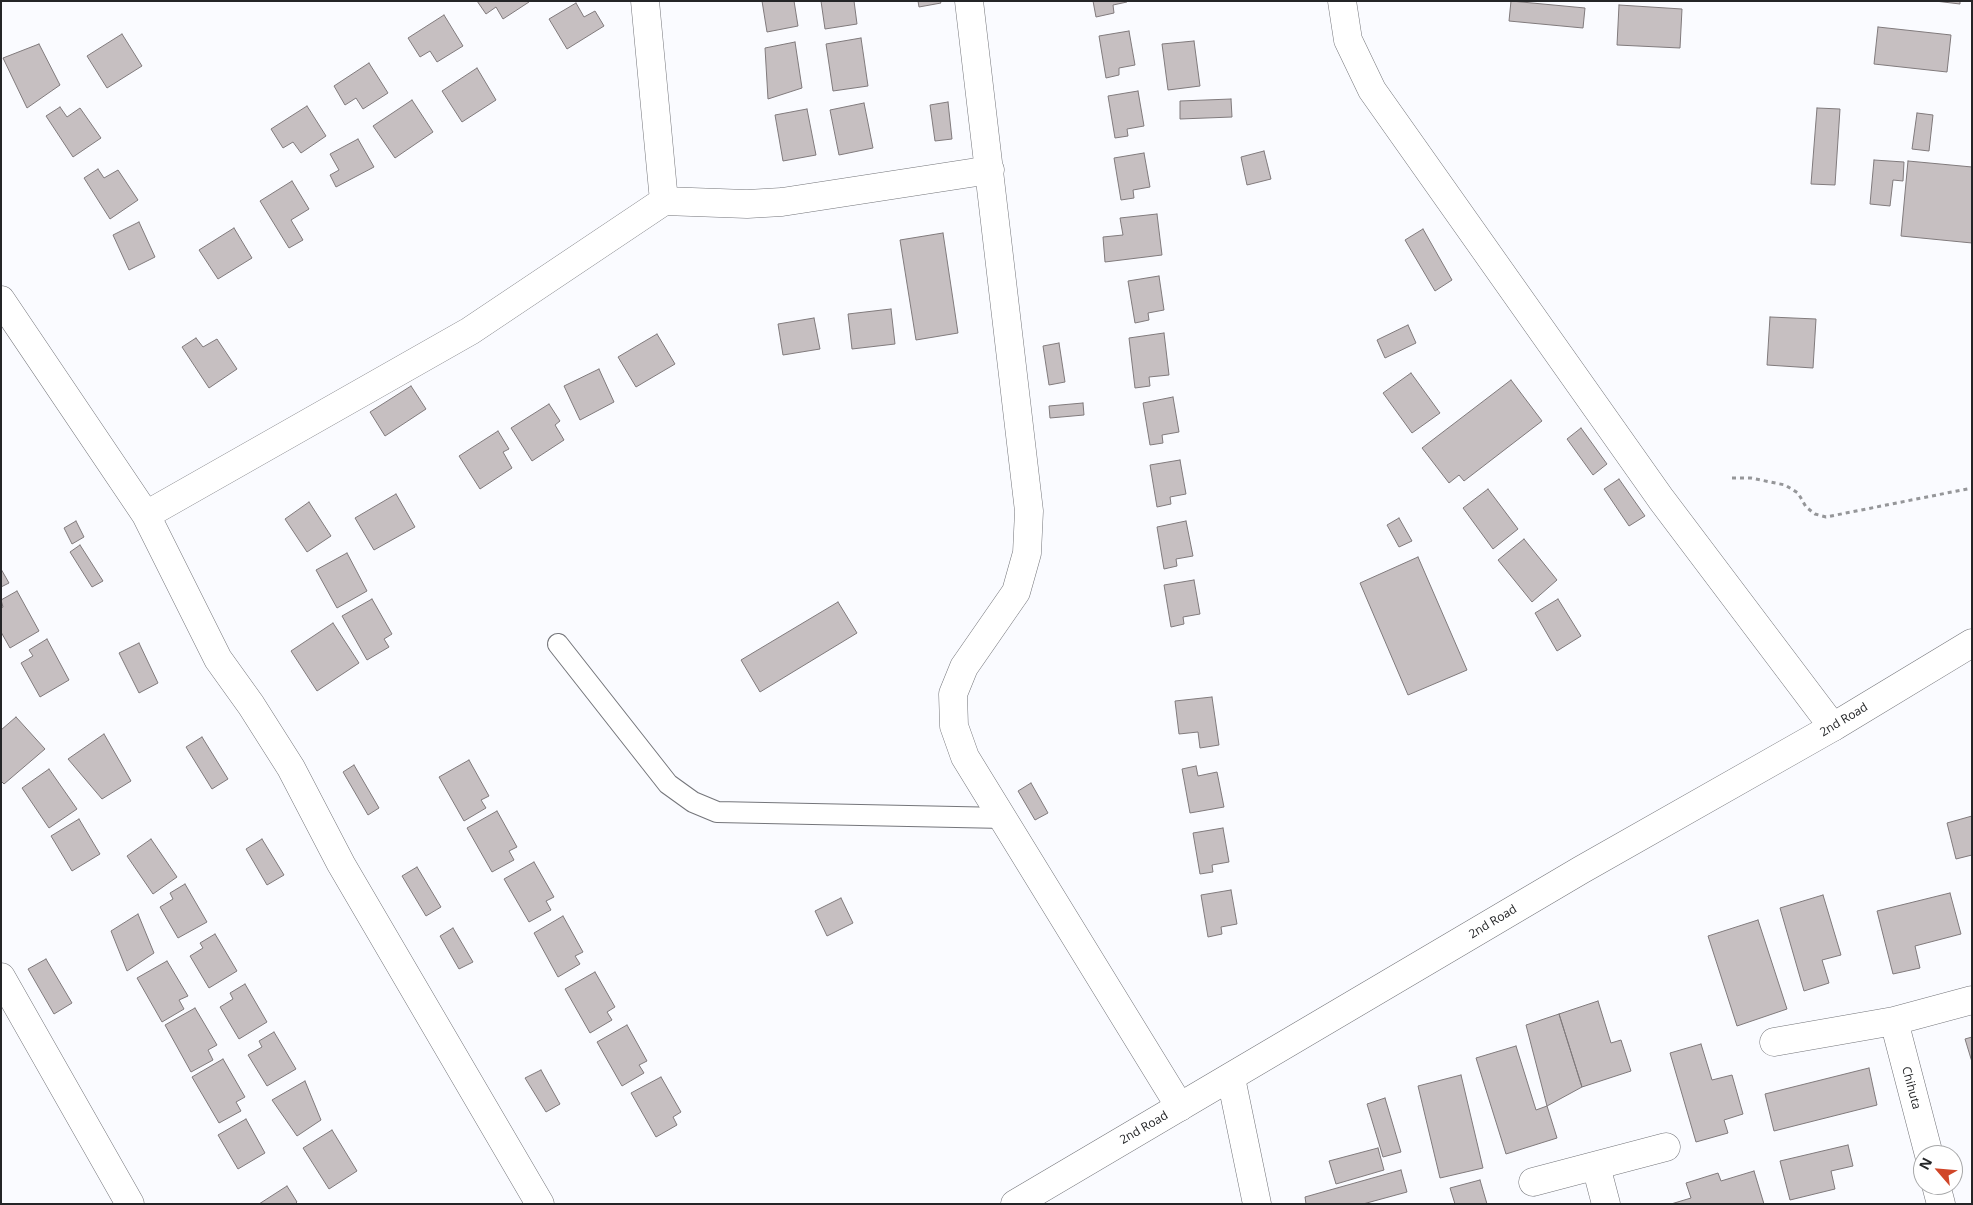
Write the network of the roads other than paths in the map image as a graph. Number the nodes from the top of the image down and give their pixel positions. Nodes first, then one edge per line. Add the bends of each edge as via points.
1 (645, 1) edge
2 (969, 1) edge
3 (1342, 1) edge
4 (990, 170) junction
5 (664, 201) junction
6 (1, 300) edge
7 (146, 515) junction
8 (1972, 643) edge
9 (558, 644) dead end
10 (1833, 727) junction
11 (1004, 818) junction
12 (1, 977) edge
13 (1972, 1000) edge
14 (1894, 1021) junction
15 (1774, 1042) dead end
16 (1231, 1078) junction
17 (1180, 1107) junction
18 (1925, 1145) edge
19 (1666, 1147) dead end
20 (1596, 1166) junction
21 (1534, 1182) dead end
22 (130, 1204) edge
23 (540, 1204) edge
24 (1015, 1204) edge
25 (1257, 1204) edge
26 (1606, 1204) edge

1 - 5 street
2 - 4 street
3 - 10 street via 1348,40 1372,90 1662,499
4 - 5 street via 782,202
4 - 11 street via 1029,512 1027,553 1016,592 964,667 954,694 954,726 965,756
5 - 7 street via 470,331
6 - 7 street
7 - 23 street via 218,659 291,768 341,864
8 - 10 street, 2nd Road
9 - 11 lane via 668,784 693,802 717,812
10 - 16 street, 2nd Road via 1581,870
11 - 17 street
12 - 22 street
13 - 14 street
14 - 15 street
14 - 18 street, Chihuta
16 - 17 street, 2nd Road
16 - 25 street
17 - 24 street, 2nd Road
19 - 20 street
20 - 21 street
20 - 26 street

